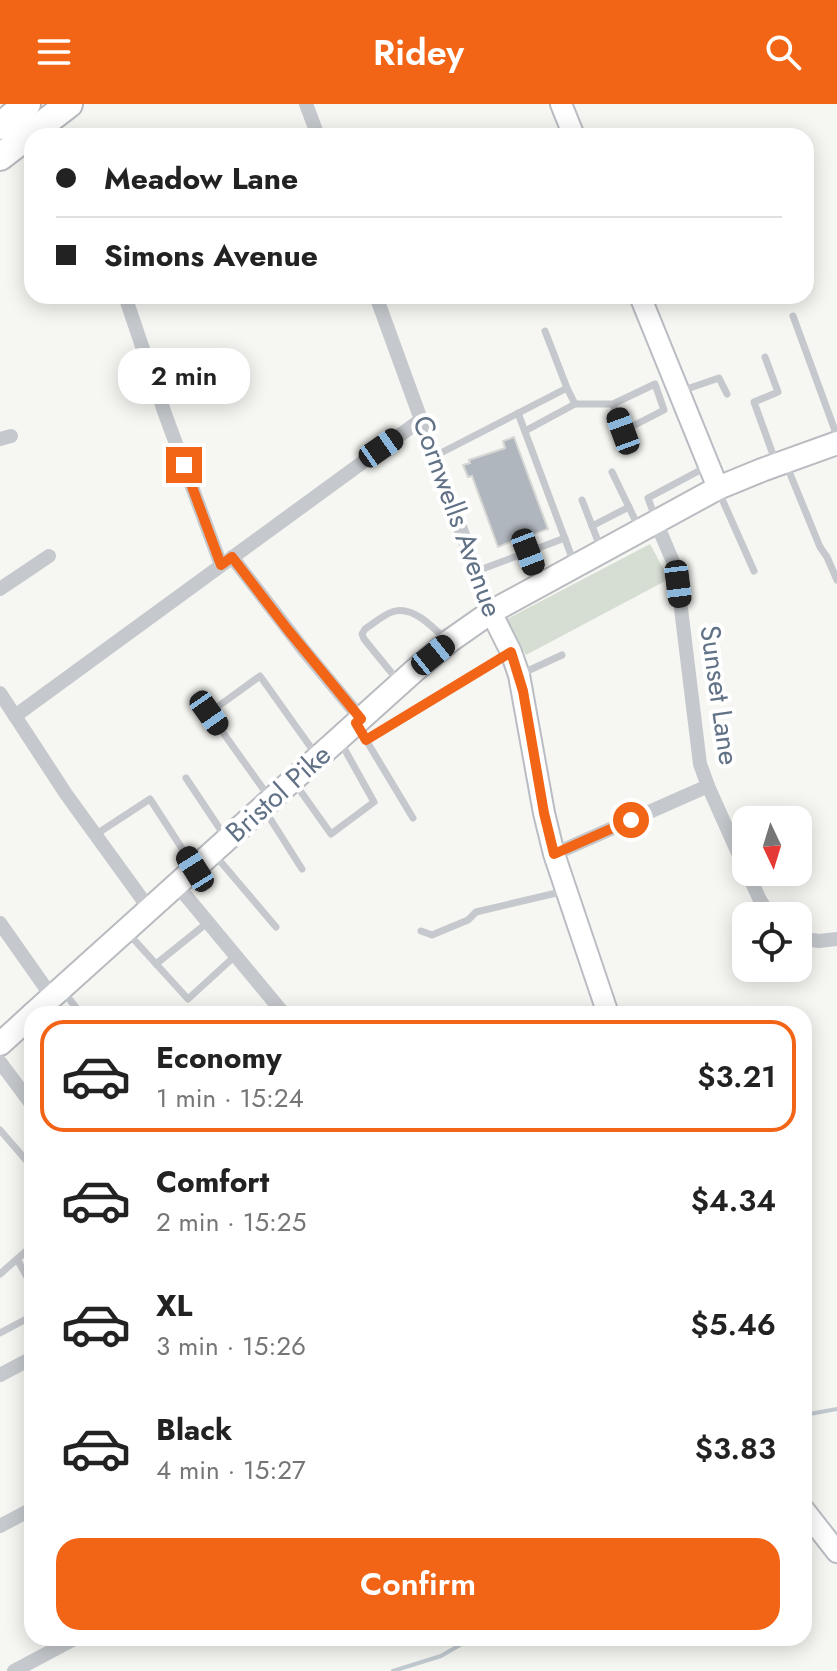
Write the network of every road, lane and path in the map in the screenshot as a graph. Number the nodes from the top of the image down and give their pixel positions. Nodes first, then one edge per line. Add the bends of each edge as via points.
1 (27, 104) edge
2 (69, 104) edge
3 (306, 104) edge
4 (561, 104) edge
5 (0, 126) edge
6 (38, 128) edge
7 (315, 128) edge
8 (571, 128) edge
9 (24, 139) edge
10 (0, 157) edge
11 (128, 304) edge
12 (379, 304) edge
13 (644, 304) edge
14 (793, 316) dead end
15 (545, 331) dead end
16 (765, 357) dead end
17 (567, 388) junction
18 (679, 392) junction
19 (727, 394) dead end
20 (575, 404) junction
21 (613, 404) junction
22 (518, 413) junction
23 (422, 419) junction
24 (525, 431) junction
25 (837, 436) edge
26 (837, 443) edge
27 (435, 456) junction
28 (781, 463) junction
29 (709, 466) junction
30 (612, 472) dead end
31 (718, 488) junction
32 (582, 500) dead end
33 (629, 507) junction
34 (592, 526) junction
35 (648, 526) junction
36 (565, 538) junction
37 (524, 540) dead end
38 (602, 551) junction
39 (528, 552) junction
40 (49, 556) dead end
41 (227, 561) junction
42 (575, 565) junction
43 (754, 571) dead end
44 (476, 572) junction
45 (837, 580) edge
46 (541, 584) junction
47 (0, 589) edge
48 (491, 612) junction
49 (448, 643) junction
50 (511, 652) junction
51 (562, 655) dead end
52 (519, 675) junction
53 (400, 684) junction
54 (0, 693) edge
55 (15, 716) junction
56 (361, 727) junction
57 (339, 739) junction
58 (318, 758) junction
59 (186, 778) dead end
60 (293, 780) junction
61 (708, 786) junction
62 (267, 804) junction
63 (413, 818) dead end
64 (95, 835) junction
65 (732, 840) edge
66 (220, 846) junction
67 (554, 854) junction
68 (195, 869) junction
69 (302, 869) dead end
70 (177, 885) junction
71 (567, 890) junction
72 (150, 910) junction
73 (0, 923) edge
74 (207, 923) junction
75 (276, 927) dead end
76 (126, 931) junction
77 (421, 931) dead end
78 (837, 939) edge
79 (812, 940) edge
80 (235, 956) junction
81 (156, 964) junction
82 (57, 993) junction
83 (43, 1006) edge
84 (72, 1006) edge
85 (277, 1006) edge
86 (600, 1006) edge
87 (24, 1023) edge
88 (0, 1044) edge
89 (0, 1062) edge
90 (24, 1094) edge
91 (0, 1130) edge
92 (24, 1158) edge
93 (24, 1253) edge
94 (17, 1259) junction
95 (24, 1272) edge
96 (0, 1274) edge
97 (24, 1320) edge
98 (0, 1333) edge
99 (24, 1362) edge
100 (0, 1375) edge
101 (24, 1513) edge
102 (812, 1519) edge
103 (0, 1526) edge
104 (836, 1547) edge
105 (61, 1646) edge
106 (14, 1671) edge

1 - 5 highway
2 - 6 highway
3 - 7 street
4 - 8 street
9 - 10 highway
11 - 41 street via 165,414
12 - 23 street, Cornwells Avenue
13 - 18 street
14 - 25 lane
15 - 17 lane
16 - 28 lane via 778,392 754,402
17 - 20 lane
17 - 22 lane
18 - 19 lane via 719,378
18 - 29 street
20 - 21 lane
20 - 24 lane
21 - 21 lane via 623,431 664,410 655,384
22 - 24 lane
22 - 27 lane
23 - 27 street, Cornwells Avenue
23 - 41 street
24 - 36 lane
26 - 28 main road, Bristol Pike
27 - 44 street, Cornwells Avenue
28 - 31 main road, Bristol Pike
28 - 45 lane
29 - 31 street
29 - 35 lane via 648,498
30 - 33 lane
31 - 35 main road, Bristol Pike
31 - 43 lane
32 - 34 lane
33 - 34 lane
33 - 35 lane
34 - 38 lane
35 - 38 main road, Bristol Pike
35 - 61 street, Sunset Lane via 676,574 700,764
36 - 39 lane
36 - 42 lane
37 - 39 lane
38 - 42 main road, Bristol Pike
39 - 44 lane
39 - 46 lane
40 - 47 street
41 - 55 street
41 - 56 street via 288,630
42 - 46 main road, Bristol Pike
44 - 48 street, Cornwells Avenue
46 - 48 main road, Bristol Pike
48 - 49 main road, Bristol Pike
48 - 50 street, Cornwells Avenue
49 - 53 main road, Bristol Pike
49 - 53 lane via 411,612 391,612 365,629 364,639
50 - 52 street, Cornwells Avenue
50 - 56 lane
51 - 52 lane
52 - 67 street, Cornwells Avenue
53 - 56 main road, Bristol Pike
54 - 55 street
55 - 64 street
56 - 57 main road, Bristol Pike
56 - 63 lane
57 - 58 main road, Bristol Pike
57 - 60 lane via 374,802 331,834
58 - 60 main road, Bristol Pike
58 - 62 lane via 260,676 209,713
59 - 66 lane
60 - 62 main road, Bristol Pike
61 - 65 street, Sunset Lane
61 - 67 street
62 - 66 main road, Bristol Pike
62 - 69 lane
64 - 68 lane via 150,799
64 - 72 street
66 - 68 main road, Bristol Pike
66 - 75 lane
67 - 71 street, Cornwells Avenue
68 - 70 main road, Bristol Pike
70 - 72 main road, Bristol Pike
70 - 74 street
71 - 77 lane via 476,912 432,935
71 - 86 street, Cornwells Avenue
72 - 76 main road, Bristol Pike
73 - 82 street
74 - 80 street
74 - 81 lane
76 - 81 lane
76 - 82 main road, Bristol Pike
78 - 79 street
80 - 81 lane via 188,999
80 - 85 street
82 - 83 main road, Bristol Pike
82 - 84 lane
87 - 88 main road, Bristol Pike
89 - 90 street
91 - 92 lane
93 - 94 lane
94 - 95 lane
94 - 96 lane
97 - 98 lane
99 - 100 street
101 - 103 street
102 - 104 street
105 - 106 street

